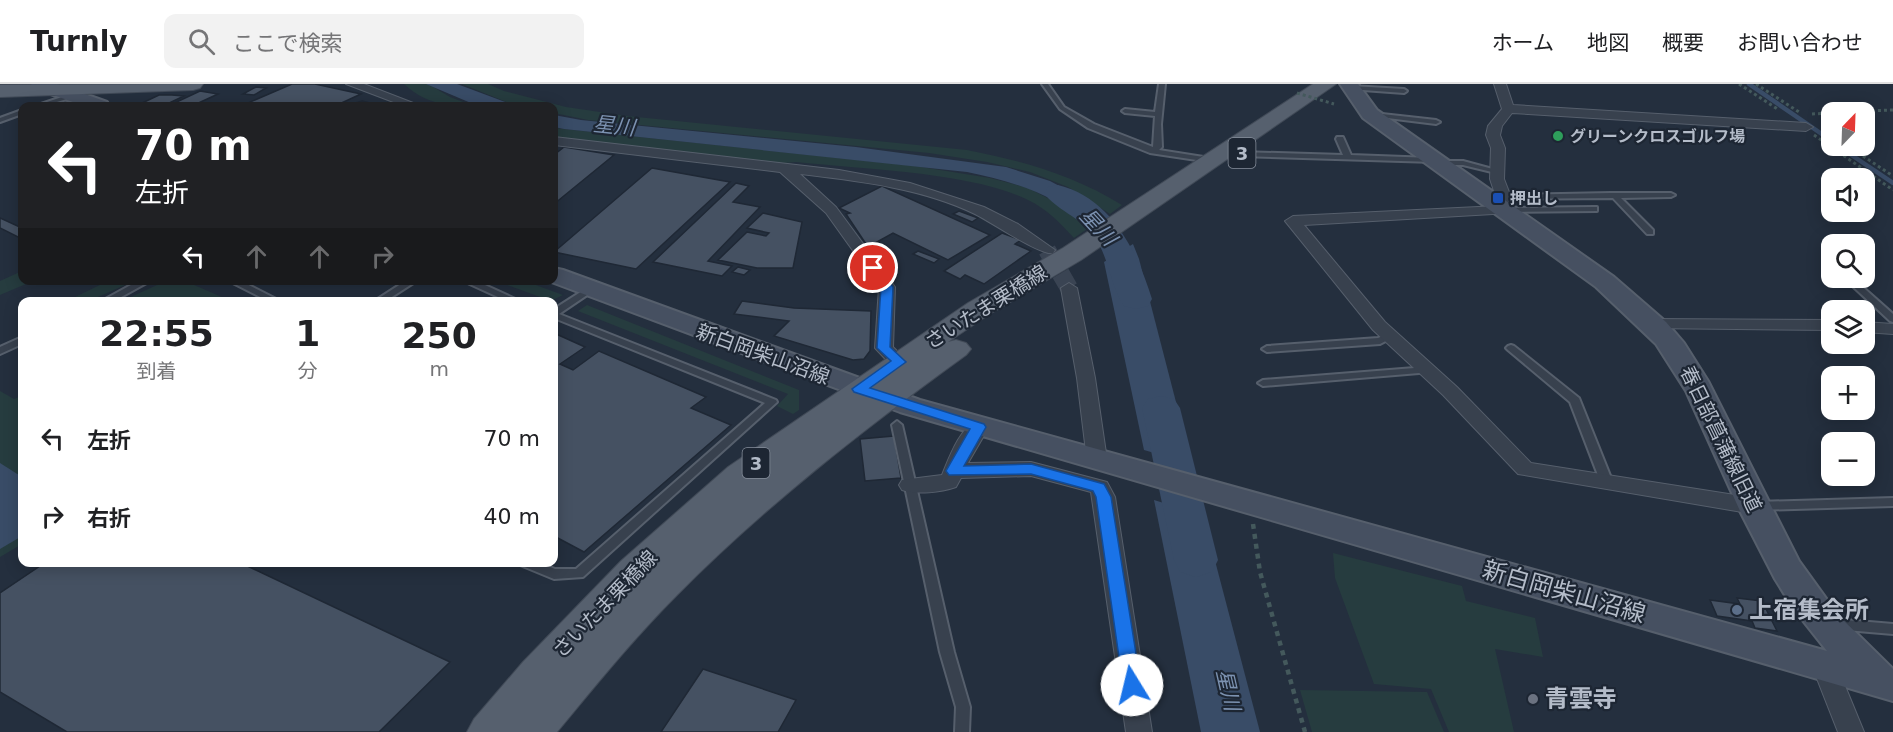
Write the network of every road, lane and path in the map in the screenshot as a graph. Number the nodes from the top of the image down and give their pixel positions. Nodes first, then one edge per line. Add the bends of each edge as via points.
1 (193, 84) edge
2 (352, 84) edge
3 (1045, 84) edge
4 (1162, 84) edge
5 (1500, 84) edge
6 (1739, 84) edge
7 (1756, 84) edge
8 (1340, 89) edge
9 (56, 90) edge
10 (0, 91) edge
11 (1404, 91) dead end
12 (1297, 93) dead end
13 (43, 102) edge
14 (89, 102) edge
15 (404, 102) edge
16 (1508, 109) junction
17 (1893, 110) edge
18 (1125, 111) dead end
19 (1875, 111) edge
20 (18, 113) edge
21 (1821, 113) edge
22 (1159, 114) junction
23 (1370, 114) junction
24 (1784, 114) dead end
25 (0, 120) edge
26 (1436, 122) dead end
27 (1806, 128) joint
28 (1340, 139) dead end
29 (558, 141) edge
30 (1153, 151) junction
31 (1240, 154) junction
32 (1863, 156) edge
33 (1348, 157) junction
34 (1210, 160) junction
35 (1434, 161) junction
36 (785, 169) junction
37 (1496, 171) junction
38 (1893, 176) edge
39 (1893, 190) edge
40 (1614, 195) junction
41 (1671, 195) dead end
42 (1505, 203) junction
43 (1594, 209) dead end
44 (1139, 218) junction
45 (1650, 232) dead end
46 (1066, 265) junction
47 (558, 277) edge
48 (138, 285) edge
49 (242, 285) edge
50 (406, 285) edge
51 (477, 285) edge
52 (1859, 288) edge
53 (590, 289) junction
54 (114, 297) edge
55 (267, 297) edge
56 (385, 297) edge
57 (506, 297) edge
58 (558, 311) edge
59 (558, 316) edge
60 (1893, 319) edge
61 (1653, 324) junction
62 (1821, 325) edge
63 (1875, 328) edge
64 (1893, 329) edge
65 (1390, 336) junction
66 (18, 342) edge
67 (1511, 348) dead end
68 (1267, 349) dead end
69 (0, 351) edge
70 (899, 362) junction
71 (1427, 370) junction
72 (1263, 383) dead end
73 (880, 404) junction
74 (979, 427) junction
75 (1105, 463) junction
76 (954, 471) junction
77 (1607, 483) junction
78 (910, 485) junction
79 (1893, 502) edge
80 (1754, 506) junction
81 (1243, 509) junction
82 (536, 567) edge
83 (1822, 624) junction
84 (1893, 629) edge
85 (1825, 666) junction
86 (1891, 686) edge
87 (489, 732) edge
88 (531, 732) edge
89 (962, 732) edge
90 (1139, 732) edge
91 (1305, 732) edge
92 (1851, 732) edge

1 - 9 main road
2 - 15 street
3 - 30 lane via 1069,114
4 - 22 lane
5 - 16 street
6 - 24 path
7 - 21 path via 1802,114
8 - 11 lane
8 - 12 path, bridge
8 - 23 street, 春日部菖蒲線旧道
8 - 31 main road, さいたま栗橋線 / 3
8 - 34 main road, さいたま栗橋線 / 3
9 - 10 main road
9 - 13 lane
9 - 14 street
16 - 27 street
16 - 37 street via 1493,135 1498,148
17 - 19 path
18 - 22 lane
20 - 25 lane
22 - 30 lane via 1158,147
23 - 26 lane
23 - 35 street, 春日部菖蒲線旧道
27 - 39 path
28 - 33 lane
29 - 36 street
30 - 34 lane
31 - 33 lane
31 - 44 main road, さいたま栗橋線 / 3
32 - 38 path
33 - 35 lane
34 - 44 main road, さいたま栗橋線 / 3
35 - 37 lane
35 - 42 street, 春日部菖蒲線旧道
36 - 46 street via 869,177 942,195 1021,231
36 - 70 street via 831,210 887,287 884,348
37 - 42 street
40 - 41 lane
40 - 42 lane
40 - 45 lane
42 - 43 lane
42 - 61 street, 春日部菖蒲線旧道
42 - 65 street via 1293,221
44 - 46 main road, さいたま栗橋線 / 3
46 - 70 main road, さいたま栗橋線 / 3 via 978,309
46 - 73 main road, さいたま栗橋線 / 3
46 - 75 street
47 - 53 street, 新白岡柴山沼線
48 - 54 lane
49 - 55 lane
50 - 56 lane
51 - 57 lane
52 - 60 lane
53 - 58 lane
53 - 73 street, 新白岡柴山沼線
59 - 82 lane via 772,402 579,574 554,574
61 - 62 street
61 - 80 street, 春日部菖蒲線旧道 via 1696,383
63 - 64 street
65 - 68 lane
65 - 71 street
66 - 69 lane
67 - 77 lane via 1575,400
70 - 73 main road, さいたま栗橋線 / 3
71 - 72 lane
71 - 77 street via 1525,470
73 - 74 street, 新白岡柴山沼線
73 - 78 lane
73 - 87 main road, さいたま栗橋線 / 3 via 740,475 634,571
73 - 88 main road, さいたま栗橋線 / 3 via 777,483 697,552 608,643
74 - 75 street, 新白岡柴山沼線
74 - 76 street
75 - 81 street, 新白岡柴山沼線
76 - 78 street via 949,482
76 - 90 street via 1031,469 1098,487 1104,497
77 - 80 street
78 - 89 lane via 963,707
79 - 80 lane
80 - 83 street, 春日部菖蒲線旧道 via 1778,557
81 - 85 street, 新白岡柴山沼線
81 - 91 path
83 - 84 lane
83 - 86 street, 春日部菖蒲線旧道 via 1850,654
85 - 86 street, 新白岡柴山沼線
85 - 92 street

